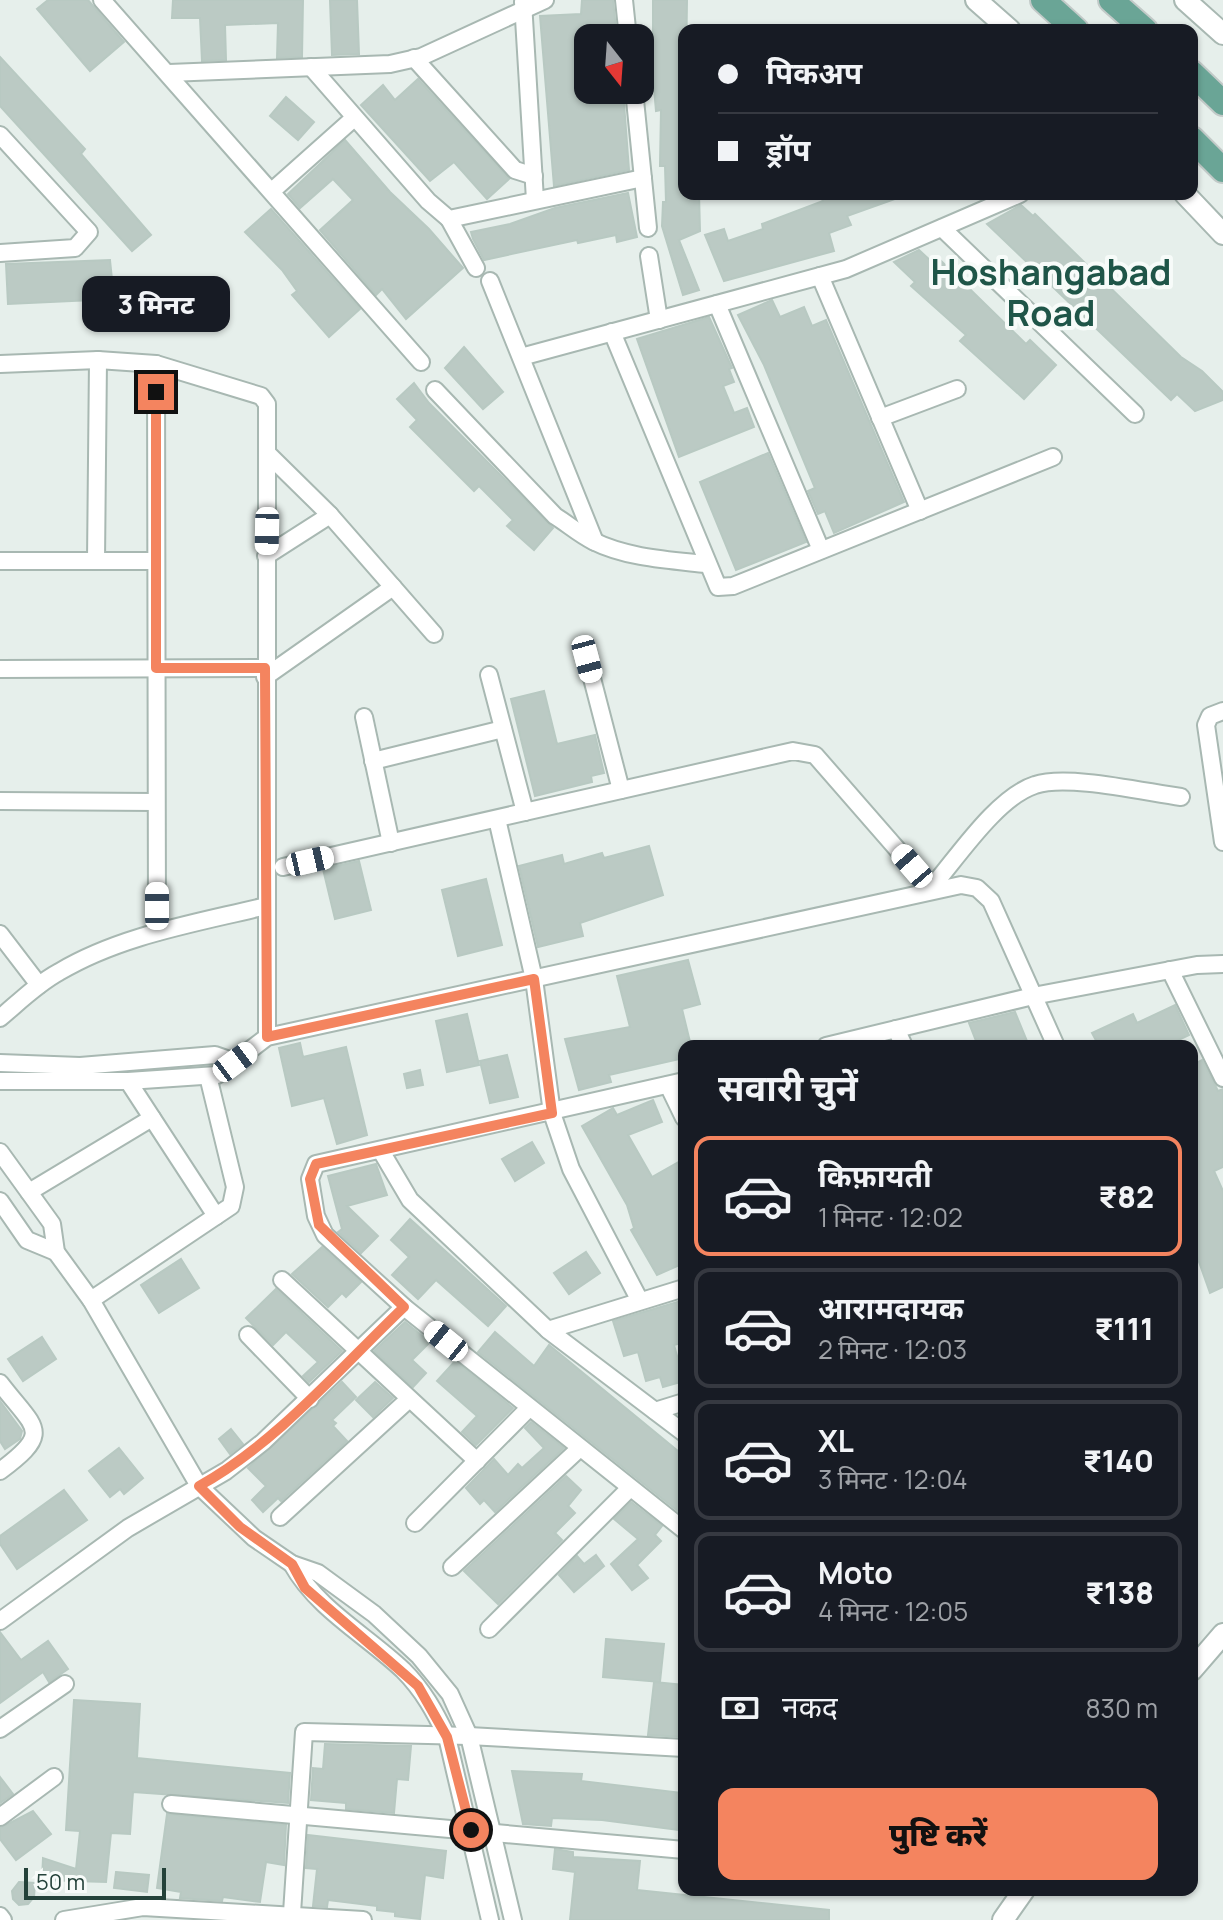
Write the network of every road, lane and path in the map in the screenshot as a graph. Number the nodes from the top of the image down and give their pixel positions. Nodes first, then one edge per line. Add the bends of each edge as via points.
1 (102, 0) edge
2 (545, 0) edge
3 (624, 0) edge
4 (976, 0) edge
5 (1043, 0) edge
6 (1111, 0) edge
7 (1185, 0) edge
8 (523, 5) edge
9 (627, 24) edge
10 (1003, 24) edge
11 (1069, 24) edge
12 (1138, 24) edge
13 (1223, 34) edge
14 (414, 58) junction
15 (311, 67) junction
16 (169, 73) junction
17 (1198, 79) edge
18 (1223, 103) edge
19 (635, 104) edge
20 (354, 118) junction
21 (0, 135) edge
22 (1198, 145) edge
23 (1223, 170) edge
24 (534, 176) junction
25 (643, 178) junction
26 (272, 191) junction
27 (535, 200) junction
28 (1006, 200) edge
29 (1191, 200) edge
30 (449, 219) junction
31 (648, 228) dead end
32 (942, 228) junction
33 (1223, 234) edge
34 (0, 253) edge
35 (649, 256) dead end
36 (476, 268) dead end
37 (820, 276) junction
38 (490, 281) dead end
39 (717, 304) junction
40 (659, 320) junction
41 (612, 332) junction
42 (521, 357) junction
43 (98, 360) junction
44 (421, 362) dead end
45 (0, 364) edge
46 (156, 364) junction
47 (957, 389) dead end
48 (435, 390) dead end
49 (1135, 414) dead end
50 (880, 418) junction
51 (268, 454) junction
52 (1053, 457) dead end
53 (920, 511) junction
54 (330, 515) junction
55 (595, 542) junction
56 (821, 550) junction
57 (266, 556) junction
58 (0, 561) edge
59 (96, 561) junction
60 (155, 561) junction
61 (706, 564) junction
62 (393, 587) junction
63 (434, 634) dead end
64 (587, 659) dead end
65 (156, 668) junction
66 (0, 669) edge
67 (265, 672) junction
68 (489, 675) dead end
69 (1223, 711) edge
70 (364, 717) dead end
71 (503, 729) junction
72 (373, 761) junction
73 (621, 790) junction
74 (1181, 797) dead end
75 (0, 801) edge
76 (156, 802) junction
77 (525, 812) junction
78 (497, 819) junction
79 (1223, 842) edge
80 (391, 843) junction
81 (283, 867) dead end
82 (931, 888) junction
83 (266, 906) junction
84 (157, 932) junction
85 (0, 934) edge
86 (1223, 964) edge
87 (1170, 970) junction
88 (534, 979) junction
89 (39, 985) junction
90 (1033, 996) junction
91 (0, 1018) edge
92 (896, 1029) junction
93 (267, 1037) junction
94 (851, 1040) edge
95 (901, 1040) edge
96 (1053, 1040) edge
97 (235, 1062) junction
98 (0, 1063) edge
99 (208, 1076) junction
100 (1223, 1078) edge
101 (0, 1081) edge
102 (128, 1081) junction
103 (676, 1083) edge
104 (552, 1113) junction
105 (152, 1118) junction
106 (381, 1151) junction
107 (0, 1152) edge
108 (29, 1192) junction
109 (0, 1201) edge
110 (216, 1216) junction
111 (56, 1252) junction
112 (282, 1280) dead end
113 (678, 1290) edge
114 (91, 1300) junction
115 (640, 1301) junction
116 (404, 1307) junction
117 (548, 1330) junction
118 (248, 1335) dead end
119 (357, 1352) junction
120 (0, 1383) edge
121 (310, 1399) junction
122 (408, 1400) junction
123 (678, 1404) edge
124 (529, 1408) junction
125 (655, 1411) junction
126 (678, 1428) edge
127 (580, 1448) junction
128 (477, 1461) junction
129 (0, 1471) edge
130 (199, 1486) junction
131 (629, 1489) junction
132 (280, 1517) dead end
133 (415, 1523) dead end
134 (678, 1526) edge
135 (292, 1564) junction
136 (452, 1567) dead end
137 (0, 1621) edge
138 (489, 1629) dead end
139 (1223, 1634) edge
140 (1198, 1663) edge
141 (65, 1684) dead end
142 (0, 1729) edge
143 (469, 1736) junction
144 (447, 1737) junction
145 (678, 1748) edge
146 (54, 1777) dead end
147 (171, 1804) dead end
148 (298, 1816) junction
149 (0, 1817) edge
150 (471, 1830) junction
151 (493, 1832) junction
152 (678, 1849) edge
153 (1020, 1896) edge
154 (143, 1913) edge
155 (292, 1913) junction
156 (64, 1920) edge
157 (363, 1920) edge
158 (490, 1920) edge
159 (513, 1920) edge
160 (1003, 1920) edge

1 - 16 street
2 - 8 street
3 - 9 street
4 - 10 street
5 - 11 main road
6 - 12 main road
7 - 13 street
8 - 14 street
8 - 24 street
14 - 15 street
14 - 24 street via 515,170
15 - 16 street
15 - 20 street
16 - 26 street
17 - 18 main road
19 - 25 street
20 - 26 street
20 - 30 street
21 - 34 street via 89,232 75,248
22 - 23 main road
24 - 27 street
25 - 27 street
25 - 31 street
26 - 44 street
27 - 30 street
28 - 32 street
29 - 33 street
30 - 36 street
32 - 37 street
32 - 49 street
35 - 40 street
37 - 39 street
37 - 50 street
38 - 42 street
39 - 40 street
39 - 56 street
40 - 41 street
41 - 42 street
41 - 61 street
42 - 55 street
43 - 45 street
43 - 46 street
43 - 59 street
46 - 51 street via 261,396 268,409
46 - 60 street
47 - 50 street
48 - 55 street via 555,516
50 - 53 street
51 - 54 street
51 - 57 street
52 - 53 street
53 - 56 street
54 - 57 street
54 - 62 street
55 - 61 street via 642,556
56 - 61 street via 723,587
57 - 67 street
58 - 59 street
59 - 60 street
60 - 65 street
62 - 63 street
62 - 67 street
64 - 73 street
65 - 66 street
65 - 67 street
65 - 76 street
67 - 83 street
68 - 71 street
69 - 79 street via 1210,716 1206,725
70 - 72 street
71 - 72 street
71 - 77 street
72 - 80 street
73 - 77 street
73 - 82 street via 806,751
74 - 82 street via 1060,781 1037,784 1002,807
75 - 76 street
76 - 84 street
77 - 78 street
78 - 80 street
78 - 88 street
80 - 81 street
82 - 88 street
82 - 90 street via 961,885 985,894
83 - 84 street
83 - 93 street
84 - 89 street via 79,962
85 - 89 street
86 - 87 street
87 - 90 street
87 - 100 street
88 - 93 street
88 - 104 street
89 - 91 street
90 - 92 street
90 - 96 street
92 - 94 street
92 - 95 street
93 - 97 street
97 - 98 street via 215,1055 80,1066
97 - 99 street
99 - 102 street
99 - 110 street via 235,1187 231,1206
101 - 102 street
102 - 105 street
103 - 104 street
104 - 106 street
104 - 115 street via 571,1169
105 - 108 street
105 - 110 street
106 - 116 street via 316,1164 310,1179 325,1235
106 - 117 street via 410,1200
107 - 108 street
108 - 111 street via 52,1224
109 - 111 street via 27,1240
110 - 114 street
111 - 114 street
112 - 119 street
113 - 115 street
114 - 130 street
115 - 117 street
116 - 119 street
116 - 124 street
117 - 125 street
118 - 121 street
119 - 121 street
119 - 122 street
120 - 129 street via 35,1429 29,1450
121 - 130 street via 226,1471
122 - 128 street
122 - 132 street
123 - 125 street
124 - 127 street
124 - 128 street
125 - 126 street
127 - 131 street
127 - 136 street
128 - 133 street
130 - 135 street via 240,1527
130 - 137 street via 128,1528
131 - 134 street
131 - 138 street
135 - 143 street via 318,1573 400,1636 450,1694
135 - 144 street via 305,1588 418,1686
139 - 140 street
141 - 142 street
143 - 144 street
143 - 145 street
143 - 151 street
144 - 148 street via 304,1732
144 - 150 street
146 - 149 street
147 - 148 street
148 - 150 street
148 - 155 street
150 - 151 street
150 - 158 street
151 - 152 street
151 - 159 street
153 - 160 street
154 - 155 street
154 - 156 street
155 - 157 street

